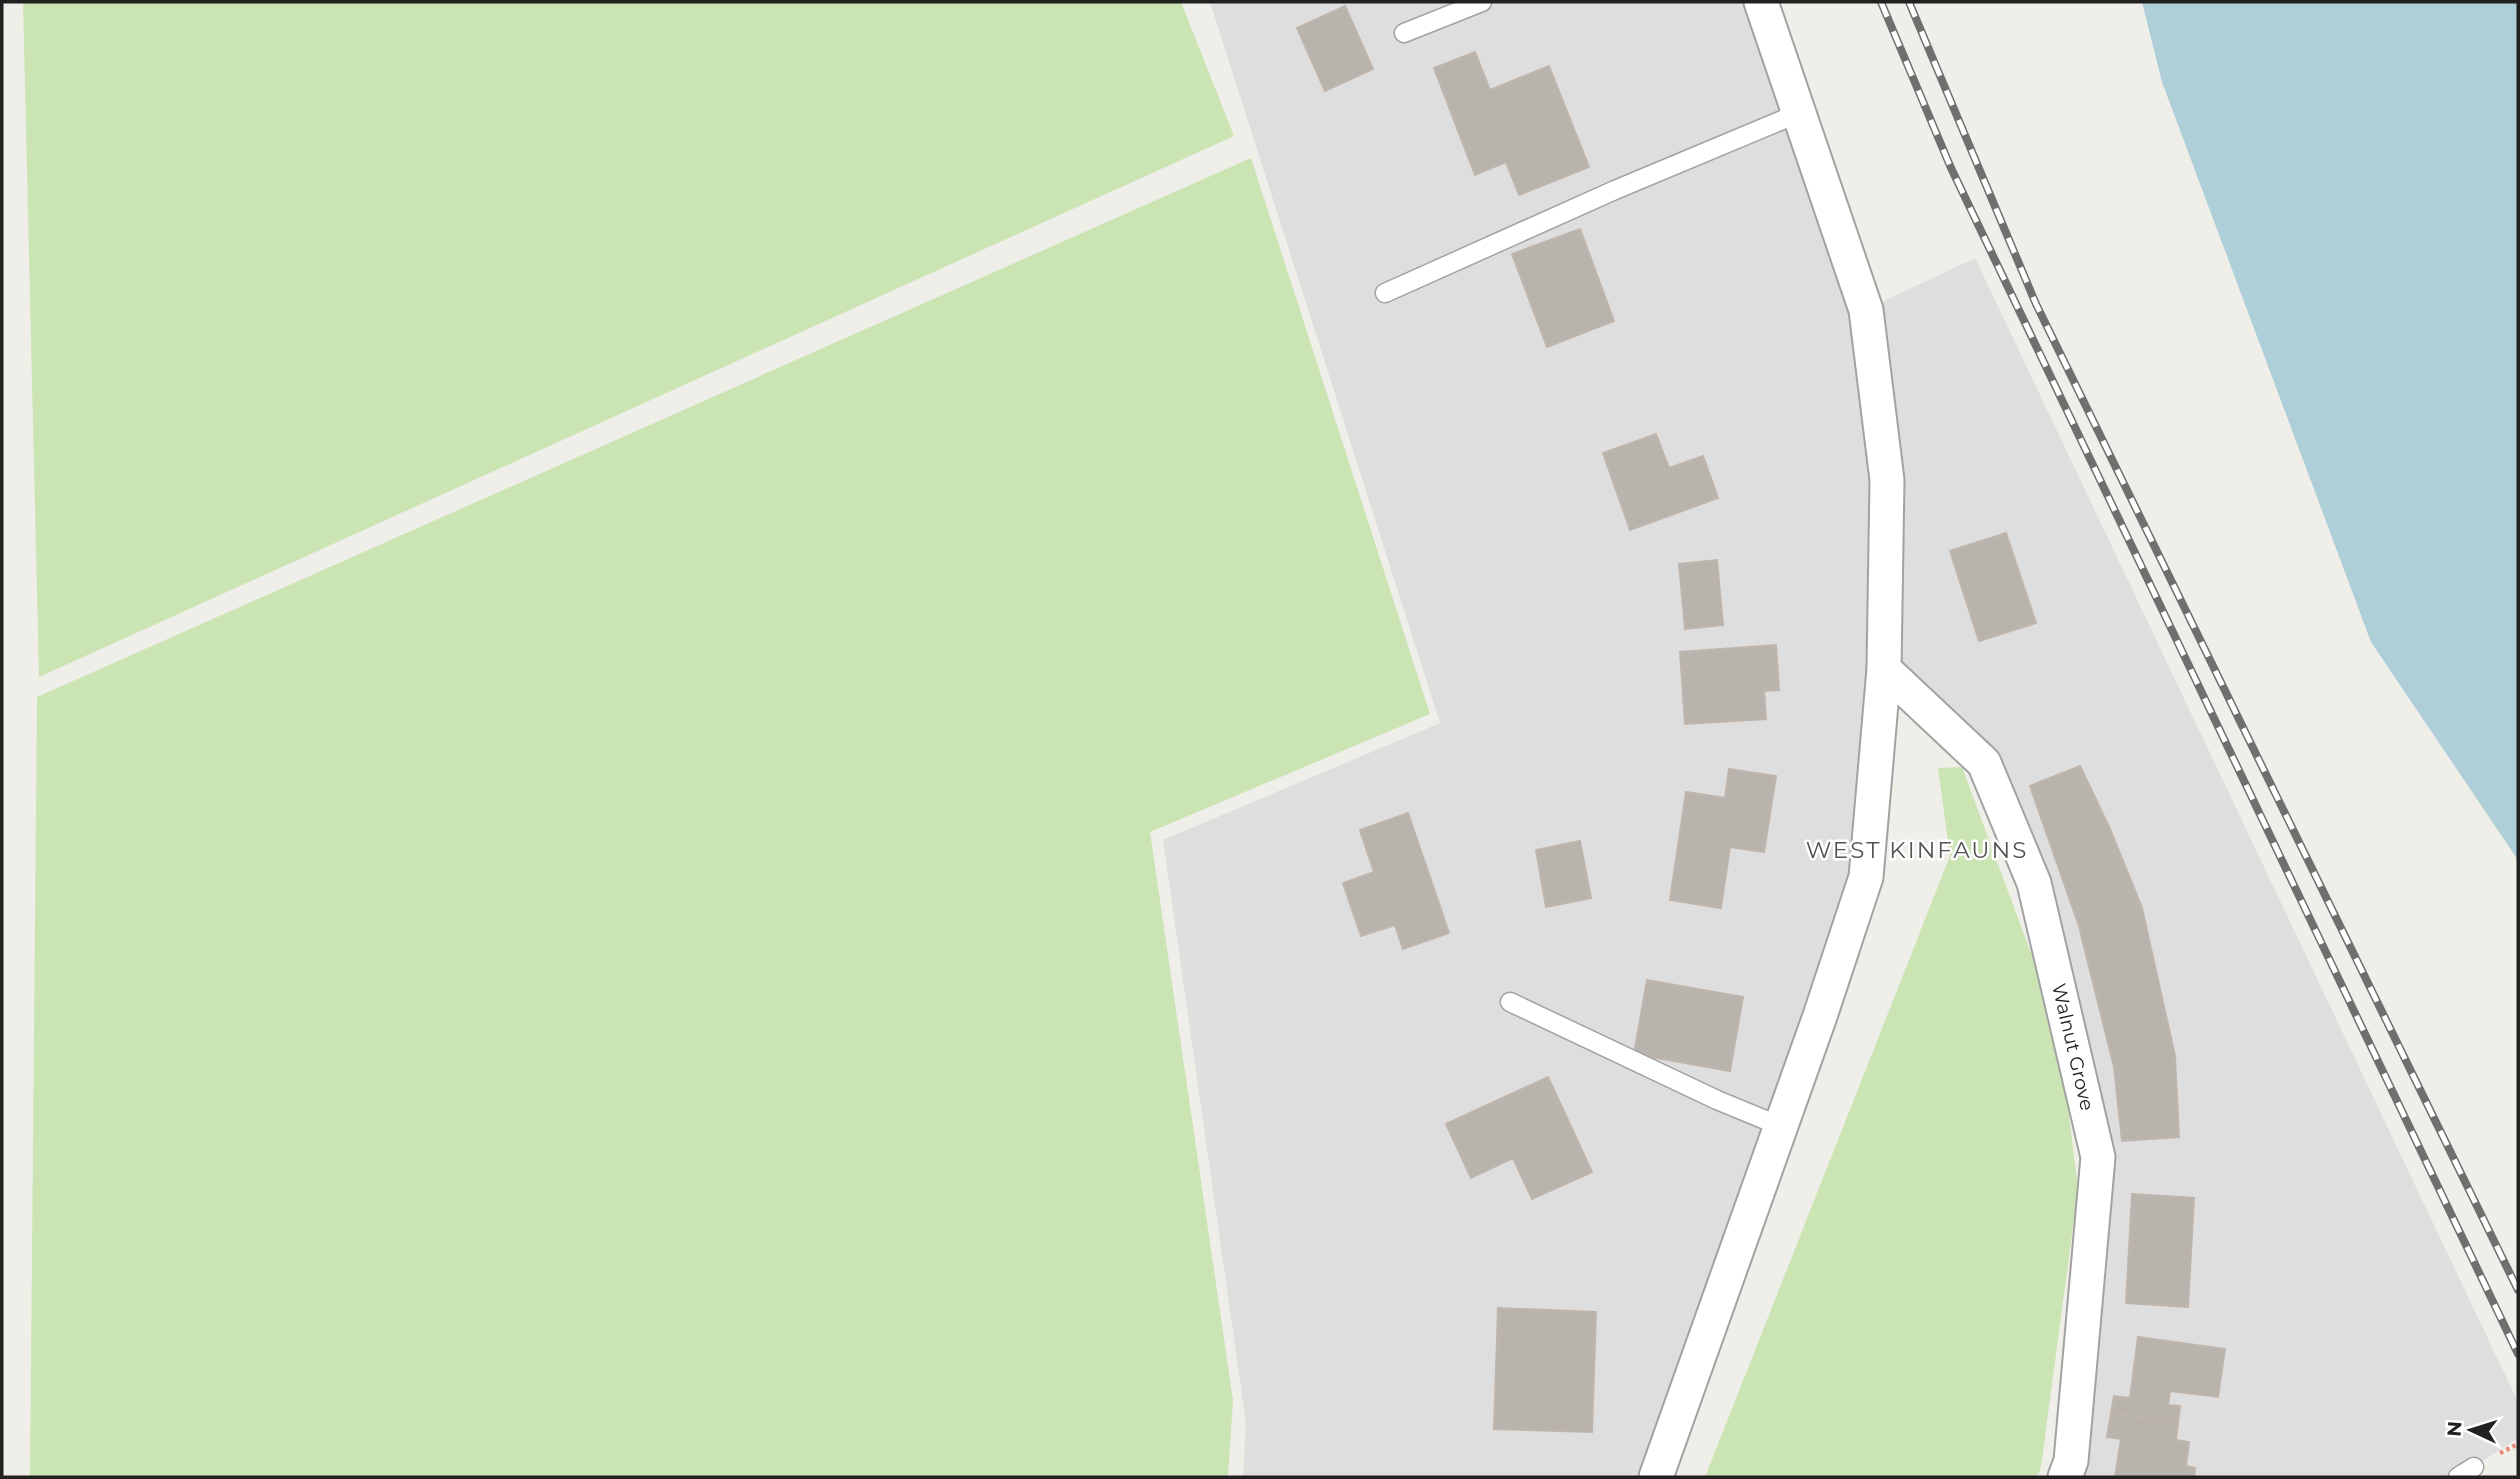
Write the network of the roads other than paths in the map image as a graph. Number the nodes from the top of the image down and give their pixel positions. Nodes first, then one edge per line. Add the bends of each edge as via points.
1 (1482, 2) edge
2 (1761, 2) edge
3 (1404, 33) dead end
4 (1799, 113) junction
5 (1385, 293) dead end
6 (1884, 669) junction
7 (1510, 1002) dead end
8 (1780, 1126) junction
9 (2474, 1467) dead end
10 (1656, 1477) edge
11 (2065, 1477) edge
12 (2458, 1477) edge

1 - 3 lane
2 - 4 street
4 - 5 lane
4 - 6 street via 1866,310 1887,480
6 - 8 street via 1866,877
6 - 11 street, Walnut Grove via 1984,763 2034,883 2098,1157 2071,1461
7 - 8 lane
8 - 10 street
9 - 12 lane

